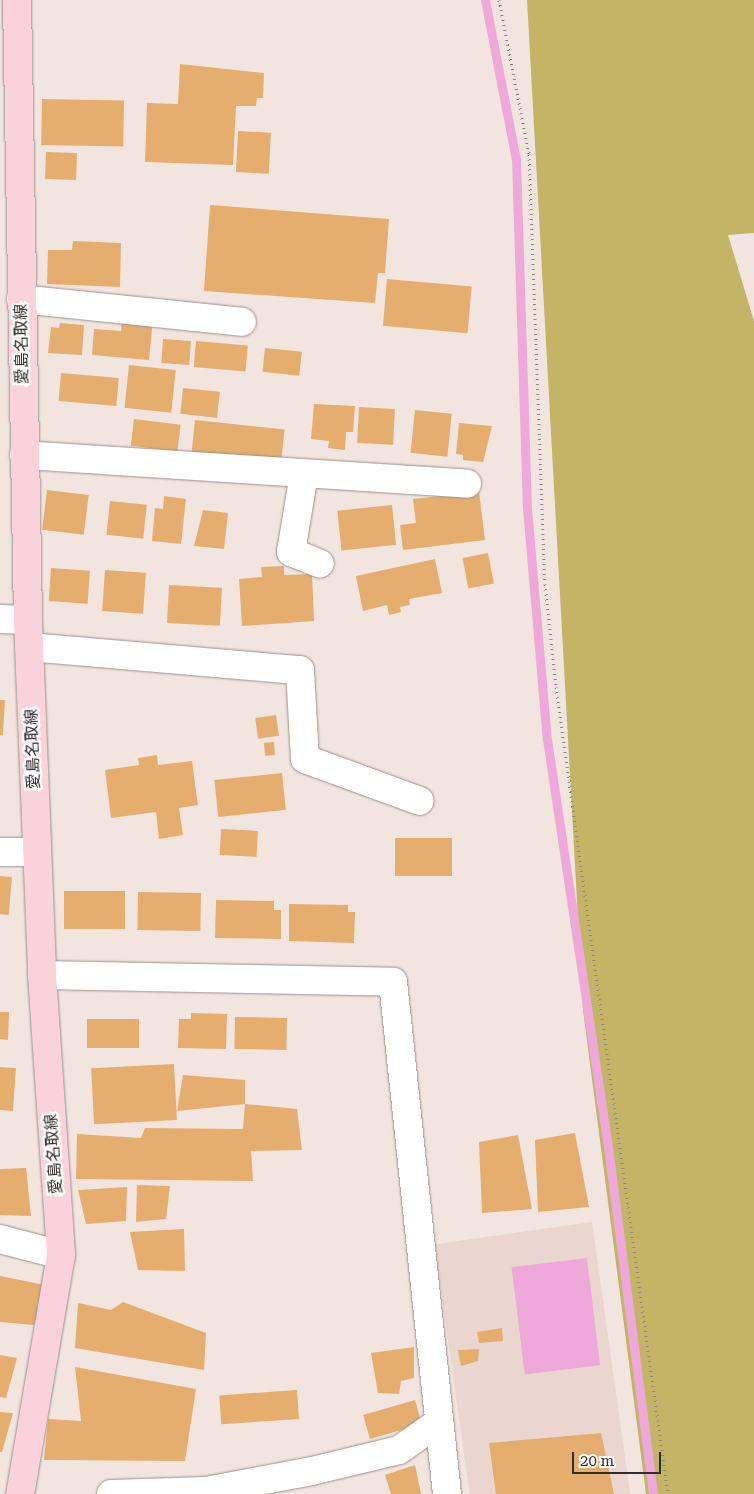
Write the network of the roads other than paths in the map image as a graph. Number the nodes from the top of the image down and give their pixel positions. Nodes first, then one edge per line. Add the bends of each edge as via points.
1 (17, 0) edge
2 (21, 299) junction
3 (242, 322) dead end
4 (24, 455) junction
5 (304, 474) junction
6 (467, 484) dead end
7 (320, 564) dead end
8 (0, 619) edge
9 (28, 620) junction
10 (29, 647) junction
11 (420, 801) dead end
12 (0, 852) edge
13 (37, 852) junction
14 (42, 975) junction
15 (0, 1239) edge
16 (61, 1255) junction
17 (439, 1422) junction
18 (20, 1494) edge
19 (111, 1494) edge
20 (447, 1494) edge

1 - 2 main road, 愛島名取線
2 - 3 street
2 - 4 main road, 愛島名取線
4 - 5 street
4 - 9 main road, 愛島名取線
5 - 6 street
5 - 7 street via 292,552
8 - 9 street
9 - 10 main road, 愛島名取線
10 - 11 street via 300,670 305,759
10 - 13 main road, 愛島名取線
12 - 13 street
13 - 14 main road, 愛島名取線
14 - 16 main road, 愛島名取線
14 - 17 street via 393,982
15 - 16 street
16 - 18 main road, 愛島名取線
17 - 19 street via 399,1450 312,1471 206,1491
17 - 20 street

